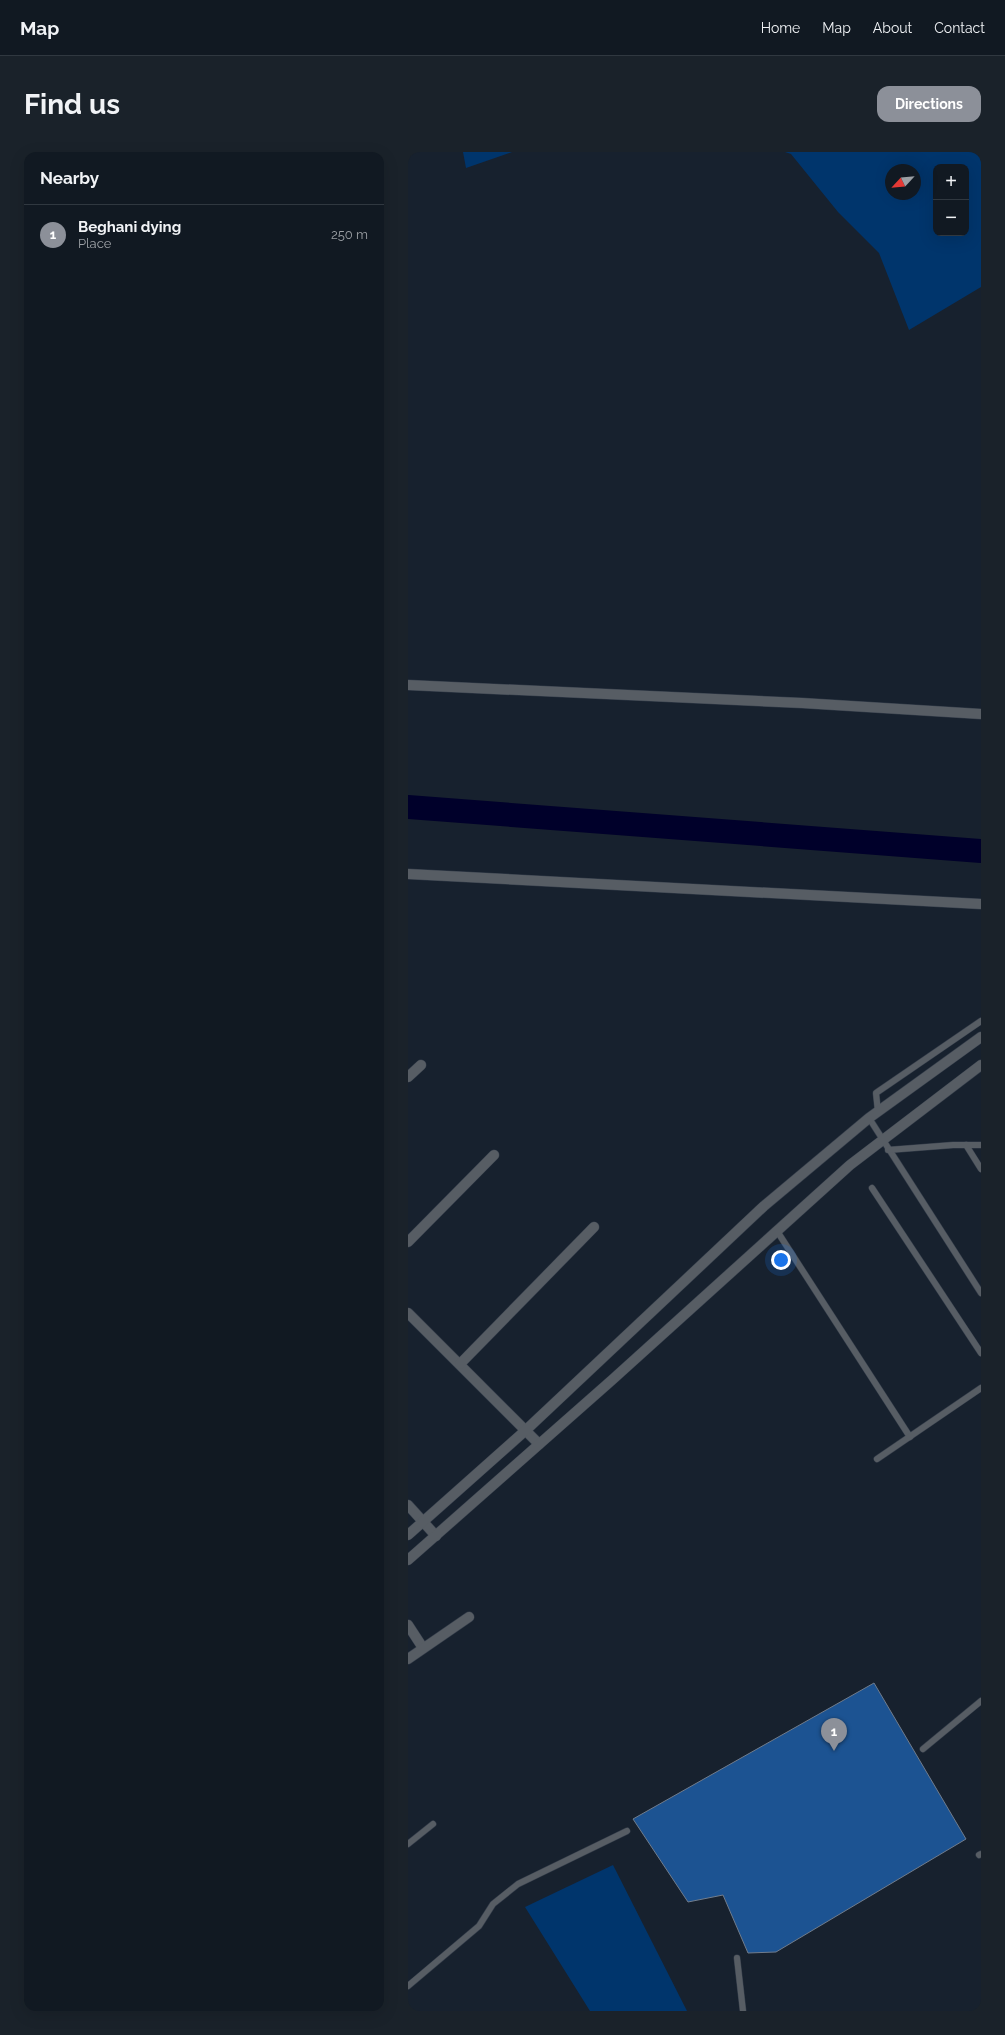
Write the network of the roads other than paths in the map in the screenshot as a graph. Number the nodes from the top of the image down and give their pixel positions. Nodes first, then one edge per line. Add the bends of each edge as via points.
1 (408, 685) edge
2 (981, 714) edge
3 (408, 874) edge
4 (981, 904) edge
5 (981, 1021) edge
6 (981, 1037) edge
7 (421, 1064) dead end
8 (981, 1065) edge
9 (408, 1078) edge
10 (873, 1115) junction
11 (882, 1141) junction
12 (966, 1145) junction
13 (981, 1145) edge
14 (888, 1150) junction
15 (494, 1155) dead end
16 (981, 1169) edge
17 (872, 1188) dead end
18 (594, 1227) dead end
19 (777, 1231) junction
20 (408, 1242) edge
21 (981, 1293) edge
22 (408, 1313) edge
23 (981, 1353) edge
24 (460, 1364) junction
25 (981, 1388) edge
26 (526, 1430) junction
27 (910, 1437) junction
28 (539, 1444) junction
29 (877, 1459) dead end
30 (408, 1505) edge
31 (423, 1522) junction
32 (408, 1535) edge
33 (436, 1536) junction
34 (408, 1560) edge
35 (469, 1617) dead end
36 (408, 1625) edge
37 (423, 1648) junction
38 (408, 1659) edge
39 (981, 1700) edge
40 (923, 1749) dead end
41 (433, 1824) dead end
42 (627, 1831) dead end
43 (408, 1844) edge
44 (737, 1958) dead end
45 (408, 1986) edge
46 (743, 2011) edge

1 - 2 street
3 - 4 street
5 - 10 lane via 876,1093
6 - 10 street
7 - 9 street
8 - 11 street
10 - 11 lane
10 - 26 street via 764,1206
11 - 14 lane
11 - 19 street via 850,1165
12 - 13 lane
12 - 14 lane
12 - 16 lane
14 - 21 lane
15 - 20 street
17 - 23 lane
18 - 24 street
19 - 27 lane
19 - 28 street
22 - 24 street
24 - 26 street
25 - 27 lane
26 - 28 street
26 - 31 street
27 - 29 lane
28 - 33 street
30 - 31 street
31 - 32 street
31 - 33 street
33 - 34 street
35 - 37 street
36 - 37 street
37 - 38 street
39 - 40 lane
41 - 43 lane
42 - 45 lane via 518,1884 493,1904 479,1926
44 - 46 lane

